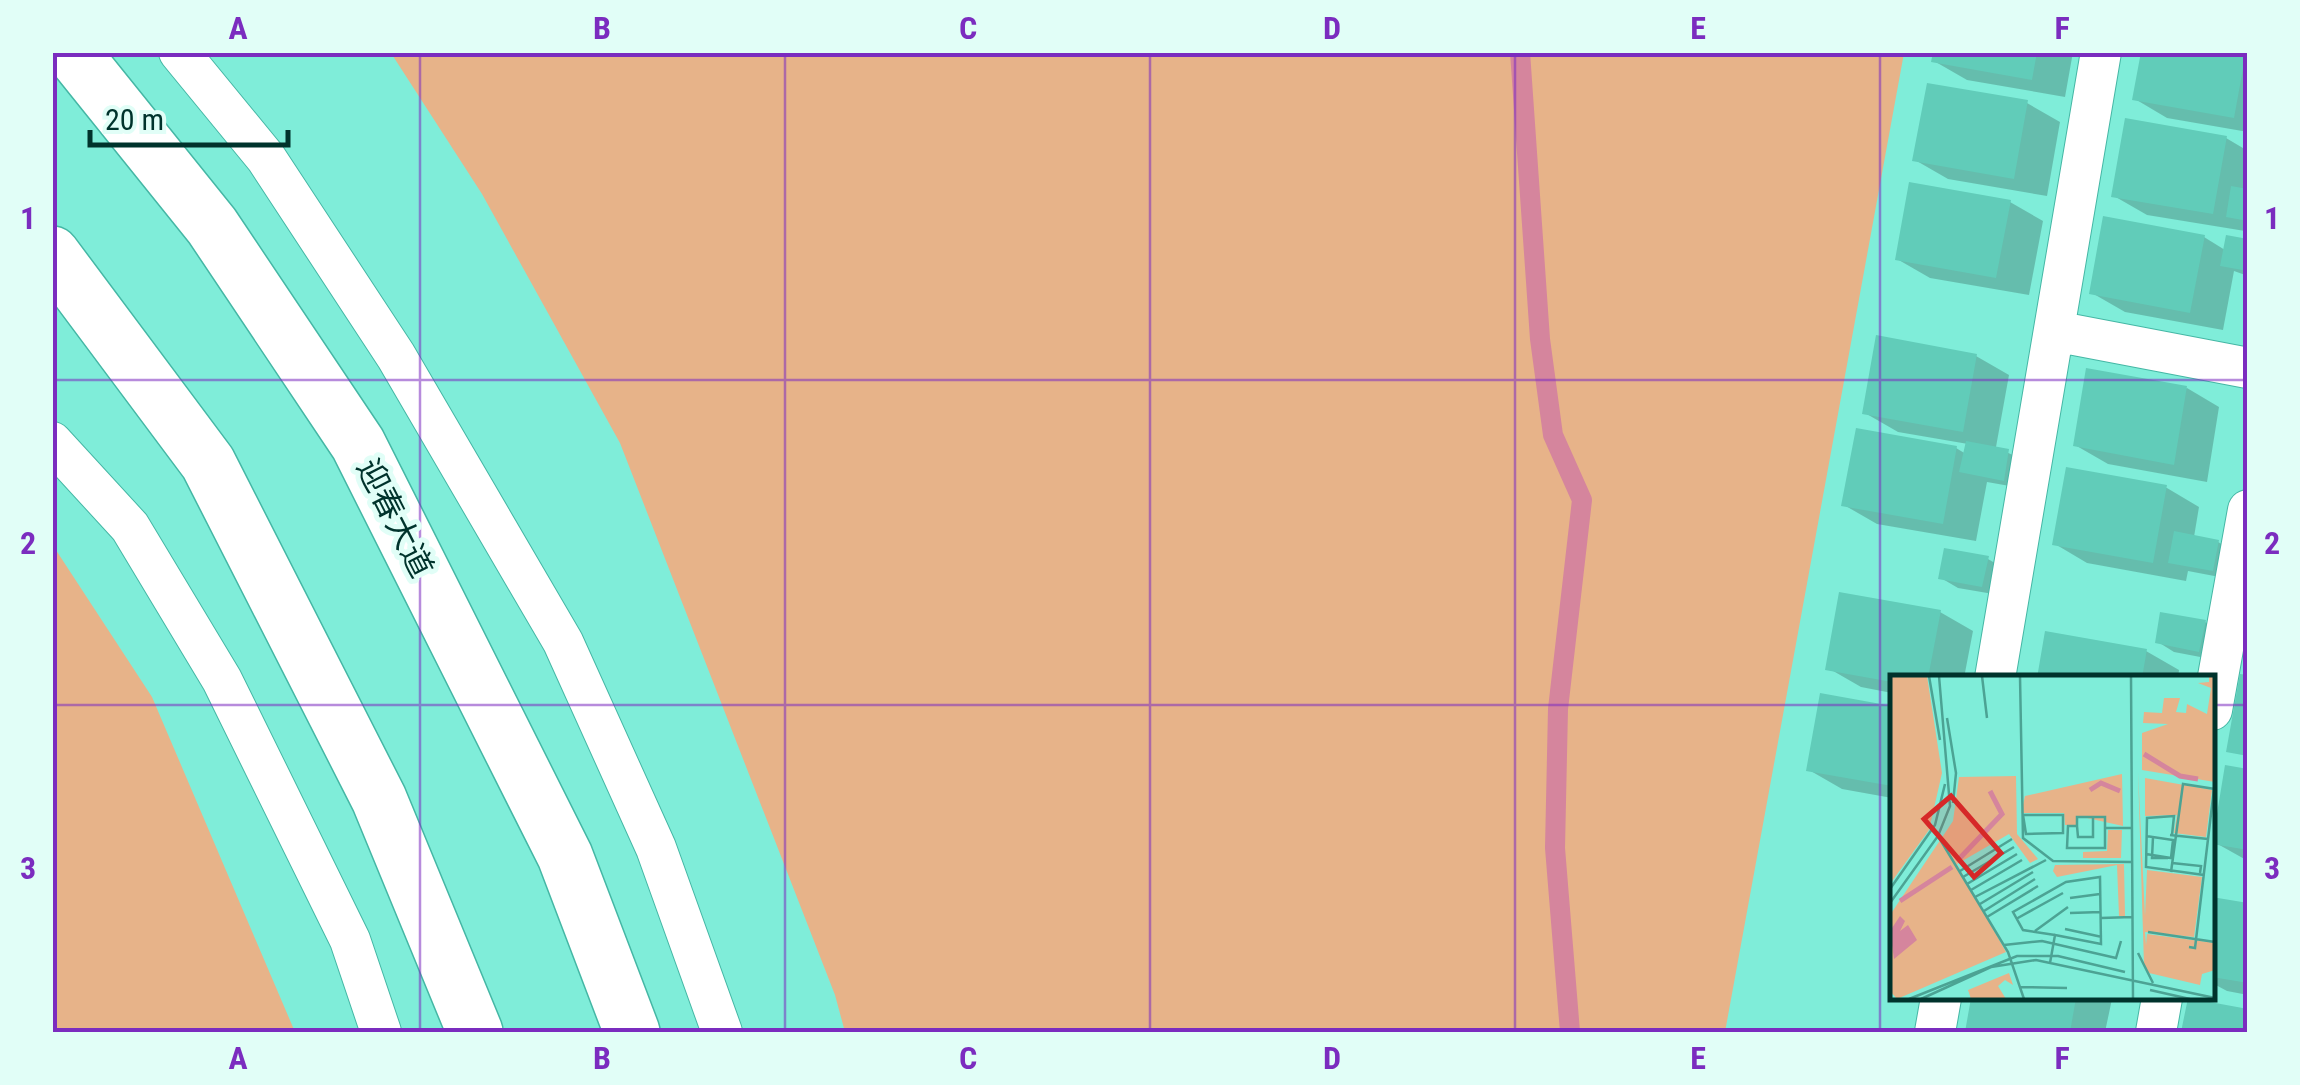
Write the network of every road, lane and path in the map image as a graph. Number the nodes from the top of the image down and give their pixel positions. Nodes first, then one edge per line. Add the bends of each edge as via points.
1 (72, 52) edge
2 (180, 52) edge
3 (2101, 52) edge
4 (52, 254) edge
5 (2054, 332) junction
6 (2248, 368) edge
7 (52, 442) edge
8 (2248, 510) edge
9 (1997, 675) edge
10 (2215, 693) edge
11 (1941, 1000) edge
12 (2162, 1000) edge
13 (381, 1032) edge
14 (475, 1032) edge
15 (632, 1032) edge
16 (722, 1032) edge
17 (1935, 1032) edge
18 (2156, 1032) edge

1 - 15 main road, 迎春大道 via 212,226 358,444 565,856
2 - 16 lane via 266,158 396,356 563,642 656,848
3 - 5 lane
4 - 14 main road via 208,463 379,799
5 - 6 lane
5 - 9 lane
7 - 13 lane via 130,527 222,680 350,940
8 - 10 lane
11 - 17 lane
12 - 18 lane

